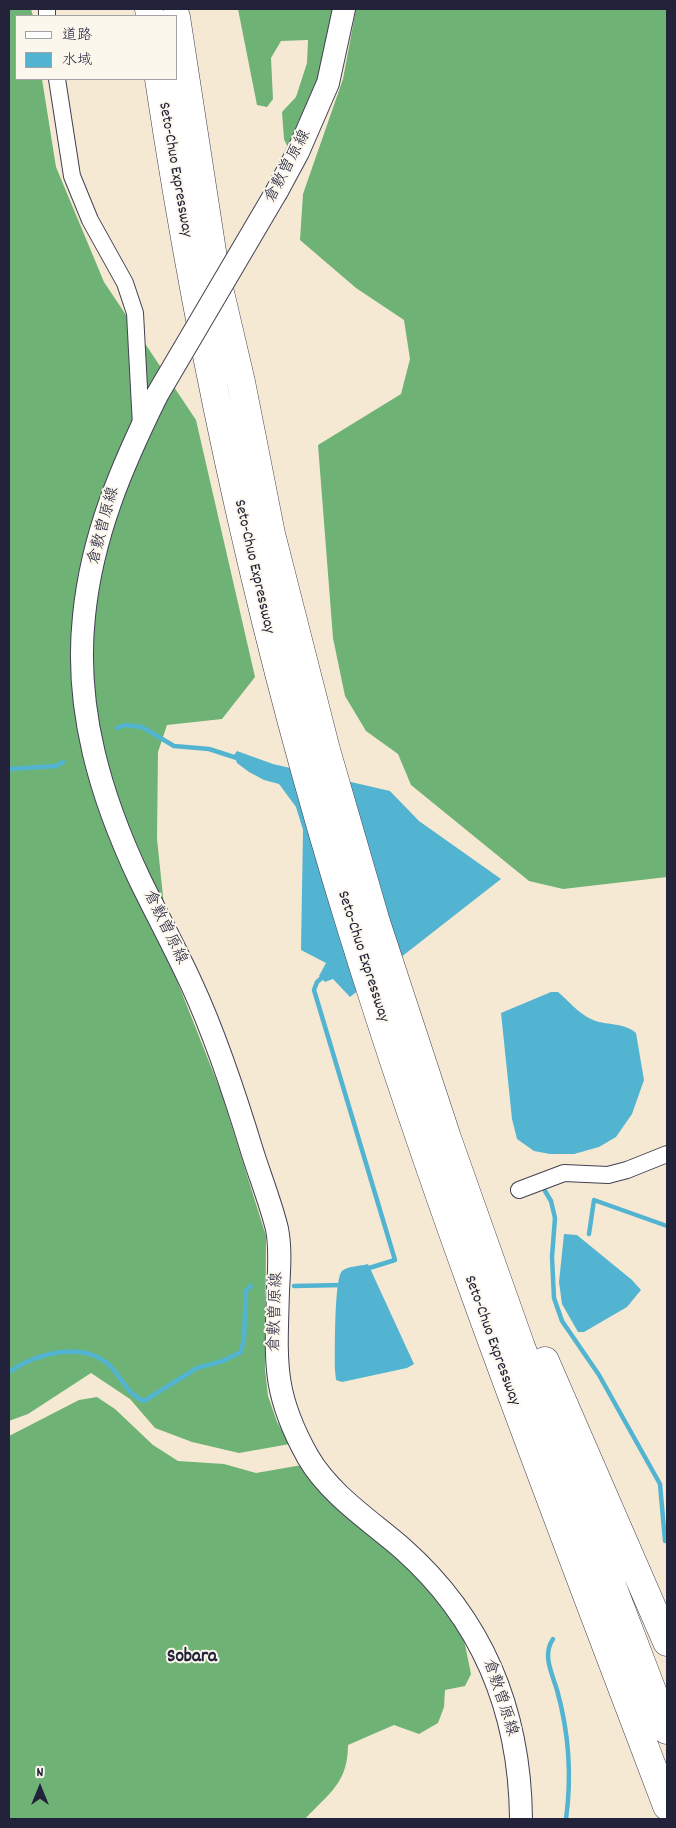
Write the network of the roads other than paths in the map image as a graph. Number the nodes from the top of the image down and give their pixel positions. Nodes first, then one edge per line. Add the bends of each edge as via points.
1 (344, 9) edge
2 (178, 30) edge
3 (57, 80) edge
4 (159, 80) edge
5 (141, 427) junction
6 (398, 1030) junction
7 (447, 1138) junction
8 (667, 1154) edge
9 (519, 1190) dead end
10 (667, 1642) edge
11 (667, 1730) edge
12 (667, 1806) edge
13 (521, 1819) edge

1 - 5 street, 倉敷曽原線, bridge via 328,83 298,152
2 - 6 highway, Seto-Chuo Expressway via 215,271 241,382 270,534 326,750 375,919
3 - 5 street via 72,176 90,220 125,283 135,313
4 - 6 highway, Seto-Chuo Expressway via 197,306 233,483 268,628 350,926
5 - 13 street, 倉敷曽原線 via 122,466 106,513 84,616 84,706 96,767 116,826 193,987 216,1044 277,1232 276,1366 281,1398 311,1462 340,1496 440,1585 470,1627 490,1664 508,1713 517,1754
6 - 7 highway, Seto-Chuo Expressway
6 - 12 highway, Seto-Chuo Expressway via 421,1146 495,1352
7 - 10 highway
7 - 11 highway, Seto-Chuo Expressway via 525,1356
8 - 9 street via 608,1175 564,1173

